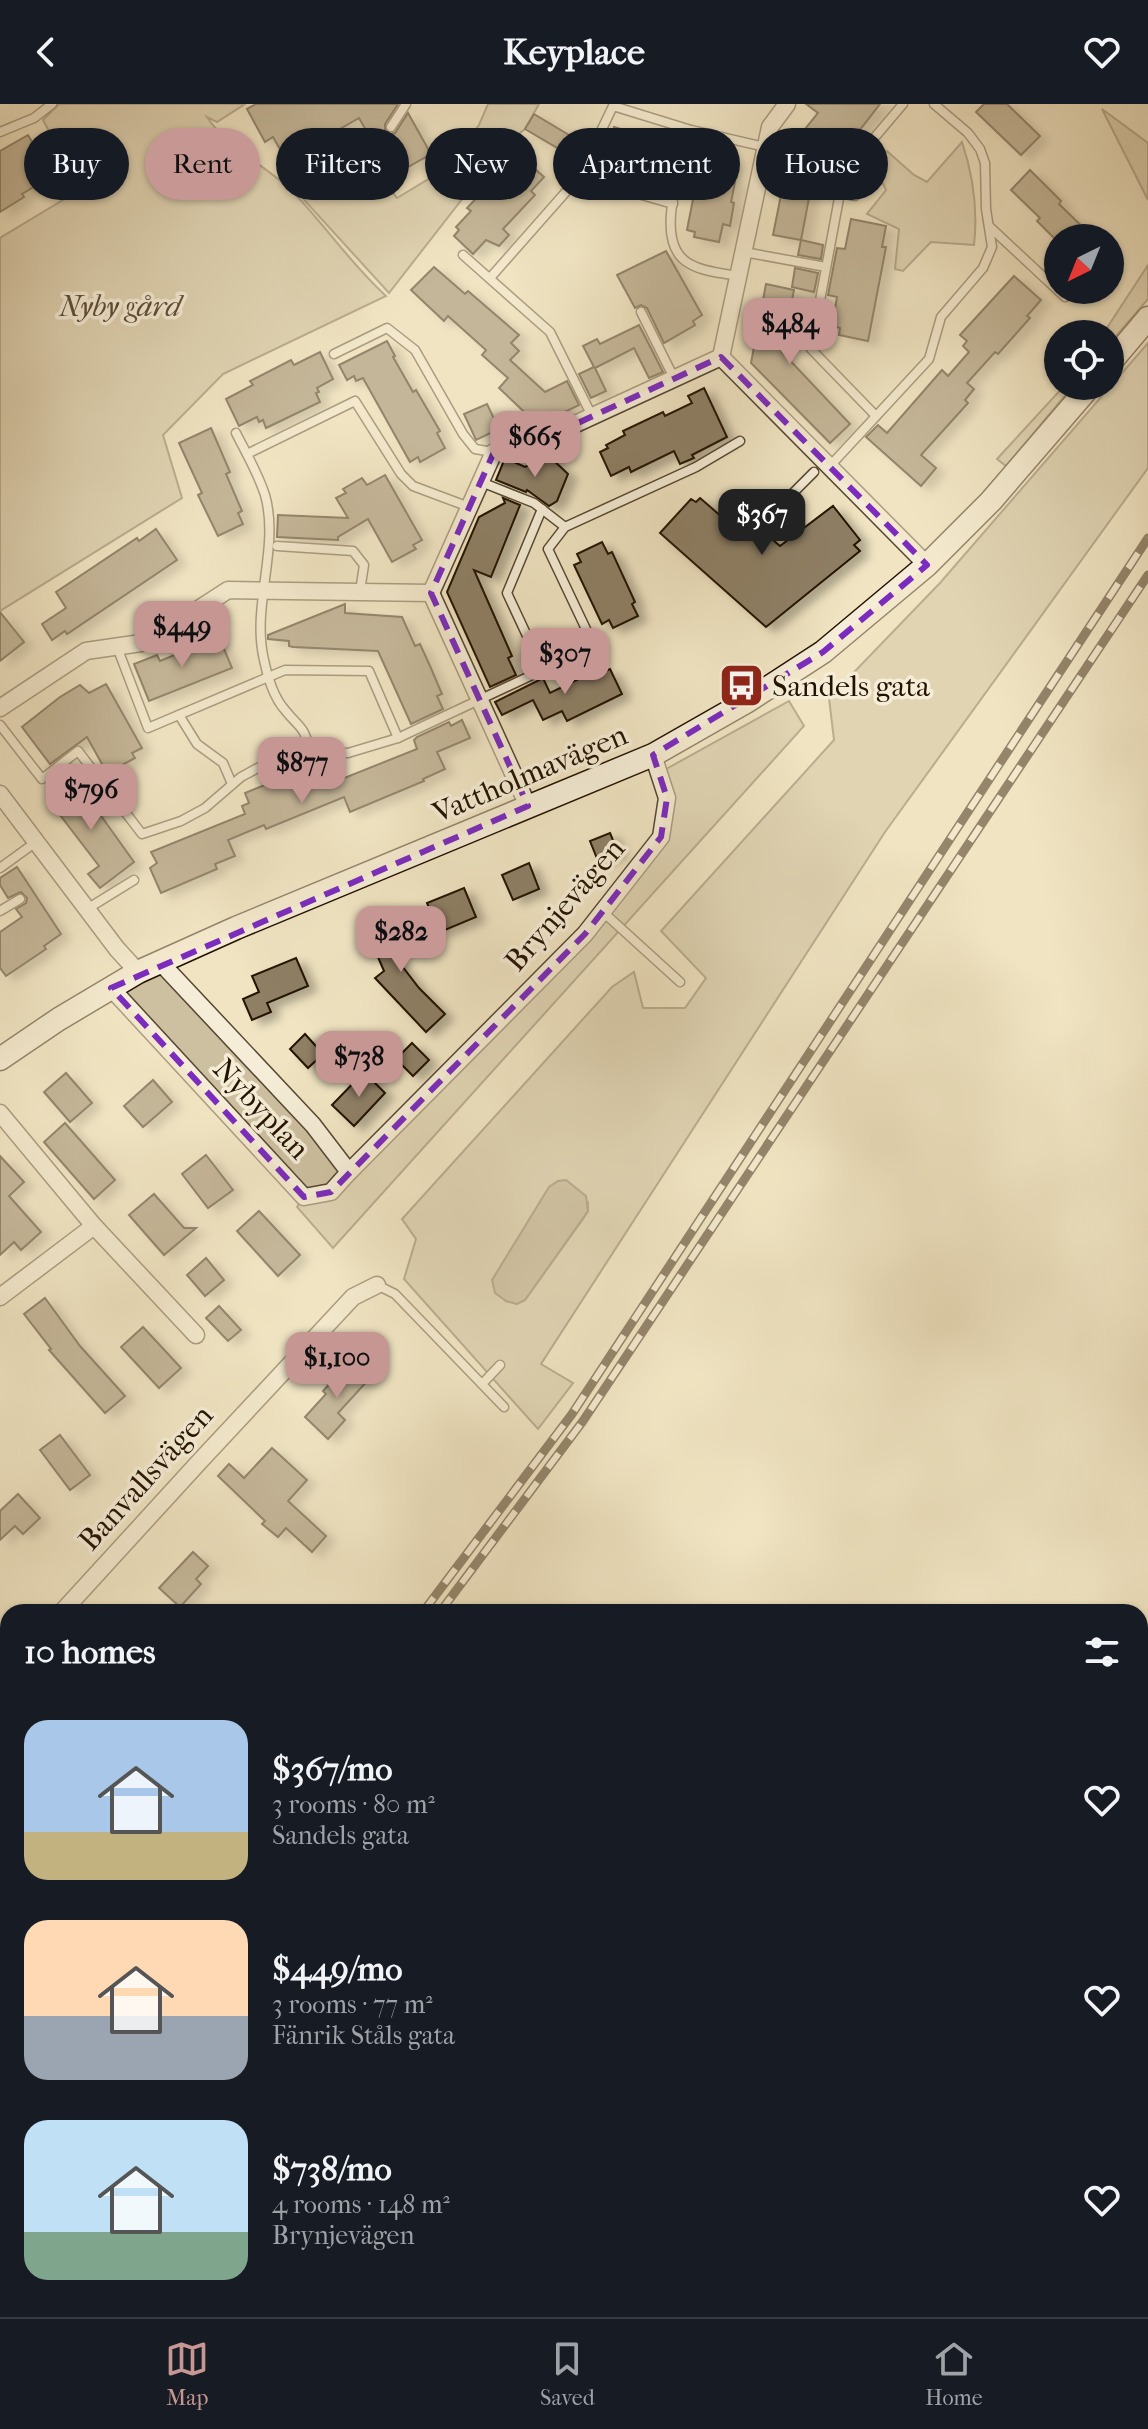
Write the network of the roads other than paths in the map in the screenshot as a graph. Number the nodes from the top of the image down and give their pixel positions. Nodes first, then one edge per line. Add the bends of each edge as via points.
1 (52, 104) edge
2 (406, 104) edge
3 (787, 104) edge
4 (903, 104) edge
5 (934, 104) edge
6 (612, 105) edge
7 (391, 127) dead end
8 (601, 128) edge
9 (685, 128) edge
10 (770, 128) edge
11 (0, 132) edge
12 (756, 195) edge
13 (559, 200) edge
14 (659, 200) edge
15 (674, 200) edge
16 (673, 204) junction
17 (990, 228) junction
18 (744, 252) junction
19 (463, 255) dead end
20 (826, 267) junction
21 (739, 276) junction
22 (490, 278) junction
23 (1044, 278) edge
24 (641, 312) dead end
25 (1148, 318) edge
26 (1124, 346) edge
27 (334, 354) dead end
28 (721, 357) junction
29 (675, 378) junction
30 (1078, 400) edge
31 (592, 416) junction
32 (876, 416) junction
33 (236, 433) dead end
34 (740, 441) dead end
35 (494, 452) junction
36 (247, 454) junction
37 (822, 469) junction
38 (480, 482) junction
39 (469, 507) junction
40 (542, 509) junction
41 (565, 527) junction
42 (762, 530) dead end
43 (277, 546) dead end
44 (927, 565) junction
45 (263, 591) junction
46 (360, 592) junction
47 (431, 593) junction
48 (117, 646) junction
49 (543, 670) junction
50 (269, 676) junction
51 (479, 701) junction
52 (0, 708) edge
53 (179, 715) junction
54 (0, 725) edge
55 (398, 738) junction
56 (310, 751) junction
57 (653, 755) junction
58 (232, 784) junction
59 (0, 794) edge
60 (528, 806) junction
61 (36, 842) junction
62 (0, 868) edge
63 (134, 880) dead end
64 (20, 899) dead end
65 (87, 909) junction
66 (0, 911) edge
67 (603, 911) junction
68 (160, 962) junction
69 (138, 972) junction
70 (680, 982) dead end
71 (111, 988) junction
72 (0, 1059) edge
73 (0, 1113) edge
74 (349, 1172) junction
75 (94, 1226) junction
76 (377, 1285) joint
77 (0, 1297) edge
78 (196, 1335) dead end
79 (500, 1365) dead end
80 (482, 1384) junction
81 (504, 1407) dead end
82 (69, 1604) edge

1 - 11 lane
2 - 7 lane
3 - 10 street
4 - 20 lane via 864,150 855,196 840,193
5 - 17 lane via 980,149
6 - 8 lane
6 - 9 lane
12 - 18 street
13 - 22 lane
14 - 16 lane
15 - 16 lane
16 - 21 lane via 669,229 686,263
17 - 23 lane
17 - 32 lane via 987,260 941,317 929,359
18 - 20 lane
18 - 21 street
19 - 22 lane
20 - 32 lane via 811,349
21 - 28 street
22 - 31 lane via 550,332
24 - 29 lane
25 - 26 main road
27 - 35 lane via 387,328 415,350 475,449
28 - 29 street
28 - 37 street
29 - 31 street
30 - 44 main road, Vattholmavägen via 991,501
31 - 35 street via 543,439 520,437
32 - 37 lane
33 - 36 lane
34 - 41 lane
35 - 38 street
36 - 39 lane via 355,401 413,486
36 - 45 lane via 265,495
37 - 42 lane via 774,512
37 - 44 street
38 - 39 street
38 - 40 lane
39 - 47 street
40 - 41 lane
40 - 49 lane via 507,593
41 - 49 lane via 548,549 594,646
43 - 46 lane via 353,551 364,565
44 - 57 main road, Vattholmavägen via 812,659
45 - 46 street
45 - 48 street via 228,590 148,642
45 - 50 lane via 261,645
46 - 47 street
47 - 51 street
48 - 52 street via 86,651
48 - 53 lane via 148,728
49 - 51 lane
50 - 53 lane
50 - 55 lane via 285,670 369,671
50 - 56 lane via 284,710 306,732
51 - 55 lane
51 - 60 street
53 - 58 lane via 197,744 223,763
54 - 58 lane via 42,779 78,751 142,834 205,808
55 - 56 lane via 348,753
56 - 58 lane via 265,764
57 - 60 main road, Vattholmavägen
57 - 67 street, Brynjevägen via 667,798 661,837
59 - 61 street
60 - 68 main road, Vattholmavägen
61 - 62 lane
61 - 65 street
63 - 65 lane
64 - 66 lane
65 - 69 street
67 - 70 lane
67 - 74 street, Brynjevägen
68 - 69 main road, Vattholmavägen
68 - 74 street, Nybyplan via 313,1125
69 - 71 main road, Vattholmavägen
71 - 72 main road, Vattholmavägen
71 - 74 street, Nybyplan via 304,1197 331,1192
73 - 75 street
75 - 77 street
75 - 78 street
76 - 80 lane via 395,1294
76 - 82 street, Banvallsvägen via 353,1297
79 - 80 lane
80 - 81 lane

